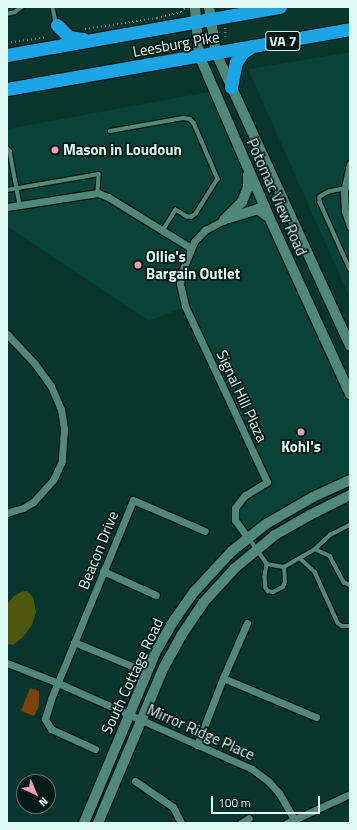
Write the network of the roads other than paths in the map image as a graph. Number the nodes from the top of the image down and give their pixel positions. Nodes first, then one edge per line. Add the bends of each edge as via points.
1 (22, 7) edge
2 (53, 7) edge
3 (196, 7) edge
4 (280, 7) edge
5 (210, 13) edge
6 (7, 14) edge
7 (197, 22) junction
8 (57, 25) junction
9 (350, 28) edge
10 (86, 35) junction
11 (46, 42) junction
12 (252, 46) junction
13 (216, 53) junction
14 (7, 55) edge
15 (199, 55) junction
16 (231, 87) junction
17 (7, 89) edge
18 (110, 131) dead end
19 (7, 148) edge
20 (350, 164) edge
21 (248, 171) junction
22 (17, 188) junction
23 (344, 189) junction
24 (7, 190) edge
25 (98, 193) junction
26 (20, 205) junction
27 (7, 207) edge
28 (269, 217) junction
29 (224, 220) junction
30 (350, 226) edge
31 (162, 232) junction
32 (191, 248) junction
33 (350, 268) edge
34 (7, 334) edge
35 (350, 346) edge
36 (350, 394) edge
37 (350, 480) edge
38 (350, 495) edge
39 (7, 513) edge
40 (350, 525) edge
41 (205, 531) dead end
42 (248, 538) junction
43 (257, 549) junction
44 (315, 550) junction
45 (300, 558) junction
46 (268, 564) junction
47 (284, 567) junction
48 (103, 571) junction
49 (350, 585) edge
50 (156, 595) dead end
51 (247, 623) dead end
52 (350, 626) edge
53 (74, 642) junction
54 (7, 663) edge
55 (132, 666) dead end
56 (222, 678) junction
57 (58, 683) junction
58 (129, 714) junction
59 (316, 717) dead end
60 (142, 720) junction
61 (197, 745) junction
62 (95, 749) dead end
63 (135, 781) dead end
64 (350, 794) edge
65 (249, 818) dead end
66 (295, 821) edge
67 (84, 823) edge
68 (98, 823) edge
69 (181, 823) edge
70 (241, 823) edge
71 (287, 823) edge

1 - 6 lane
2 - 8 lane
3 - 7 street, Potomac View Road
4 - 5 highway, Leesburg Pike / VA 7
5 - 7 highway, Leesburg Pike / VA 7
5 - 13 street, Potomac View Road
7 - 10 highway, Leesburg Pike / VA 7
7 - 15 street, Potomac View Road
8 - 10 highway via 69,37
8 - 11 highway via 53,39
9 - 12 highway, Leesburg Pike / VA 7
10 - 11 highway, Leesburg Pike / VA 7
11 - 14 highway, Leesburg Pike / VA 7
12 - 13 highway, Leesburg Pike / VA 7
12 - 16 highway via 242,53 236,62
13 - 15 highway, Leesburg Pike / VA 7
13 - 16 street, Potomac View Road
15 - 17 highway, Leesburg Pike / VA 7
15 - 21 street, Potomac View Road
16 - 35 street, Potomac View Road
18 - 31 lane via 183,118 190,119 194,124 218,179 196,214 187,217 176,210
19 - 22 lane via 10,151
20 - 23 street
21 - 28 street, Potomac View Road
21 - 29 street via 248,187 244,198 236,210
22 - 24 lane
22 - 25 lane via 99,174
22 - 26 lane
23 - 30 street via 345,211
23 - 33 lane via 328,192 320,197 320,202
25 - 26 street
25 - 31 street
26 - 27 street
28 - 29 street via 258,209
28 - 36 street, Potomac View Road
29 - 32 street, Signal Hill Plaza via 202,233
31 - 32 street
32 - 42 street, Signal Hill Plaza via 180,277 182,298 268,482 245,495 235,508 235,520
34 - 39 street via 51,386 59,403 64,429 62,461 53,480 33,502
37 - 42 street, South Cottage Road via 286,511
38 - 43 street, South Cottage Road via 293,524
40 - 44 lane via 330,535
41 - 48 street, Beacon Drive via 133,500
42 - 43 lane
42 - 58 street, South Cottage Road via 205,579 175,619 155,653
43 - 46 lane
43 - 60 street, South Cottage Road via 219,584 192,619 164,667
44 - 45 lane
44 - 49 lane via 330,556 344,582
45 - 47 lane
45 - 52 lane via 315,572 338,623 347,628
46 - 47 lane
46 - 47 lane via 266,588 273,592 284,587
48 - 50 street
48 - 53 street, Beacon Drive
51 - 56 street
53 - 55 street
53 - 57 street, Beacon Drive
54 - 57 street, Mirror Ridge Place
56 - 59 street
56 - 61 street
57 - 58 street, Mirror Ridge Place
57 - 62 street, Beacon Drive via 46,712 47,725
58 - 60 street, Mirror Ridge Place
58 - 67 street, South Cottage Road
60 - 61 street, Mirror Ridge Place
60 - 68 street, South Cottage Road
61 - 66 street, Mirror Ridge Place via 261,775 279,793
63 - 69 street via 173,808
64 - 66 street
65 - 70 street
66 - 71 street

